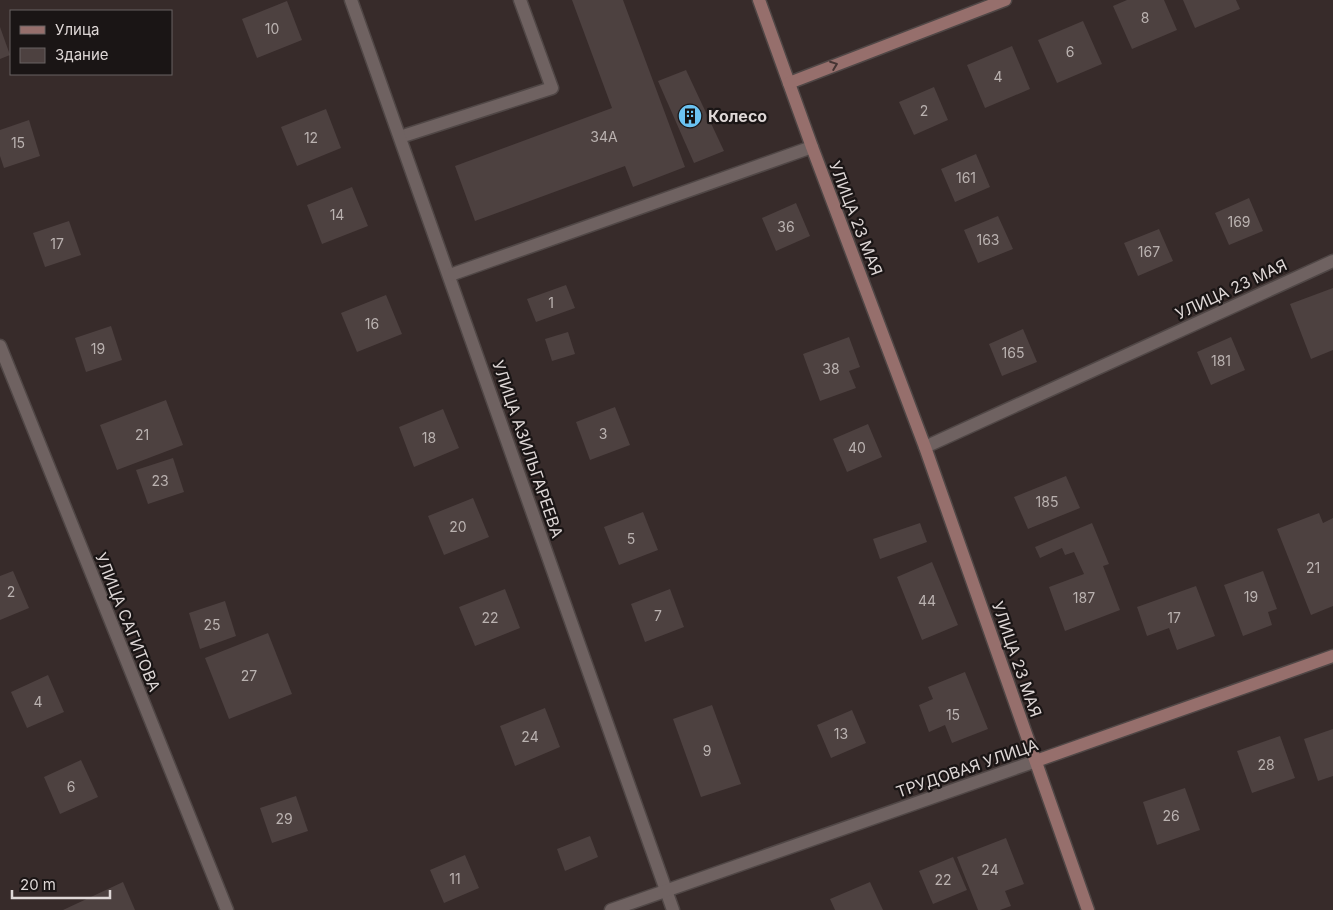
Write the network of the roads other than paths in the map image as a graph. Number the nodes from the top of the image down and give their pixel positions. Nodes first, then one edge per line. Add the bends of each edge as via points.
1 (351, 0) edge
2 (520, 0) edge
3 (759, 0) edge
4 (1005, 0) edge
5 (789, 83) junction
6 (400, 137) junction
7 (812, 147) junction
8 (1333, 261) edge
9 (450, 275) junction
10 (0, 346) edge
11 (925, 447) junction
12 (1333, 656) edge
13 (1036, 761) junction
14 (666, 890) junction
15 (227, 910) edge
16 (611, 910) edge
17 (673, 910) edge
18 (1088, 910) edge

1 - 6 street, УЛИЦА АЗИЛЬГАРЕЕВА
2 - 6 street via 552,88
3 - 5 main road, УЛИЦА 23 МАЯ
5 -> 4 main road
5 - 7 main road, УЛИЦА 23 МАЯ
6 - 9 street, УЛИЦА АЗИЛЬГАРЕЕВА
7 - 9 street
7 - 11 main road, УЛИЦА 23 МАЯ
8 - 11 street, УЛИЦА 23 МАЯ
9 - 14 street, УЛИЦА АЗИЛЬГАРЕЕВА
10 - 15 street, УЛИЦА САГИТОВА
11 - 13 main road, УЛИЦА 23 МАЯ
12 - 13 main road, ТРУДОВАЯ УЛИЦА
13 - 14 street, ТРУДОВАЯ УЛИЦА
13 - 18 main road, УЛИЦА 23 МАЯ
14 - 16 street, ТРУДОВАЯ УЛИЦА
14 - 17 street, УЛИЦА АЗИЛЬГАРЕЕВА

